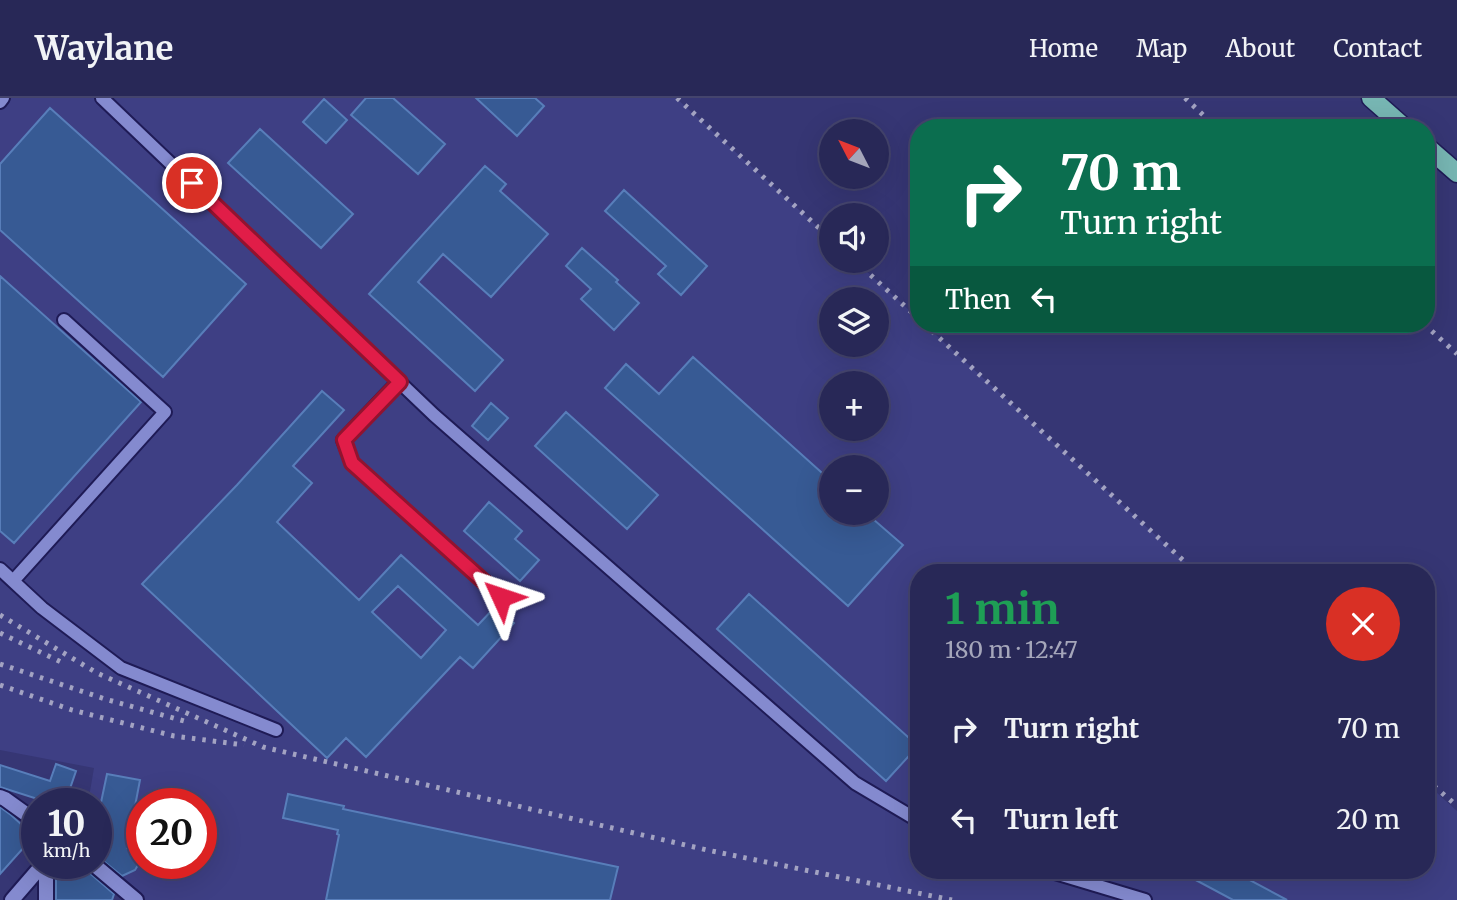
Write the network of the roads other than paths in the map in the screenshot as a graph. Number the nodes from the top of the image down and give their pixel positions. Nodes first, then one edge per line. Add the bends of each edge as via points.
1 (102, 98) edge
2 (1371, 98) edge
3 (1395, 119) edge
4 (1435, 154) edge
5 (1457, 173) edge
6 (64, 320) dead end
7 (400, 382) junction
8 (0, 569) edge
9 (13, 581) junction
10 (501, 597) dead end
11 (276, 730) dead end
12 (0, 797) edge
13 (21, 810) edge
14 (910, 816) edge
15 (31, 879) edge
16 (45, 879) edge
17 (111, 879) edge
18 (1075, 879) edge
19 (12, 900) edge
20 (46, 900) edge
21 (136, 900) edge
22 (1145, 900) edge

1 - 7 lane
2 - 3 main road
4 - 5 main road
6 - 9 lane via 165,412
7 - 10 lane via 344,440 352,463
7 - 14 lane via 855,783
8 - 9 lane
9 - 11 lane via 121,668
12 - 13 street
15 - 19 street
16 - 20 street
17 - 21 street
18 - 22 lane

